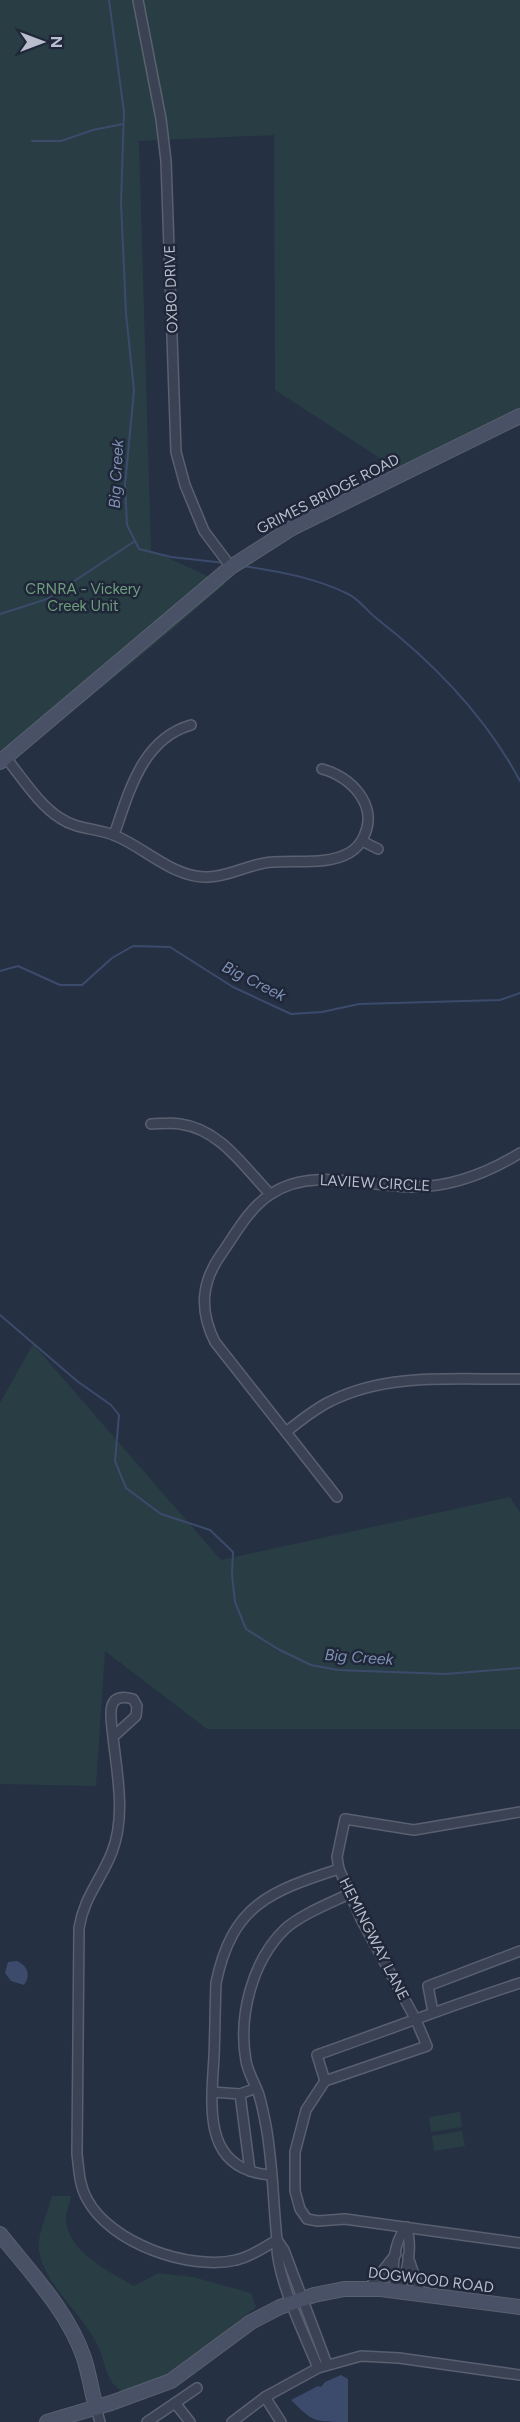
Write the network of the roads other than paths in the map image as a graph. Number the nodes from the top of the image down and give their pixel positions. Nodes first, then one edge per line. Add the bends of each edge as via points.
1 (138, 0) edge
2 (520, 416) edge
3 (231, 567) junction
4 (191, 725) dead end
5 (3, 760) edge
6 (322, 769) dead end
7 (114, 835) junction
8 (362, 841) junction
9 (378, 849) dead end
10 (151, 1124) dead end
11 (520, 1153) edge
12 (270, 1194) junction
13 (520, 1379) edge
14 (286, 1432) junction
15 (337, 1497) dead end
16 (113, 1737) dead end
17 (520, 1812) edge
18 (339, 1869) junction
19 (349, 1894) junction
20 (520, 1951) edge
21 (520, 1983) edge
22 (433, 2012) junction
23 (416, 2020) junction
24 (325, 2082) junction
25 (256, 2088) junction
26 (212, 2092) junction
27 (240, 2094) junction
28 (249, 2171) junction
29 (271, 2175) junction
30 (406, 2226) junction
31 (0, 2234) edge
32 (277, 2240) junction
33 (520, 2243) edge
34 (396, 2254) junction
35 (407, 2256) junction
36 (369, 2288) junction
37 (398, 2291) junction
38 (421, 2294) junction
39 (296, 2300) junction
40 (520, 2307) edge
41 (322, 2366) junction
42 (520, 2375) edge
43 (197, 2388) dead end
44 (265, 2397) junction
45 (175, 2403) junction
46 (98, 2415) edge
47 (47, 2422) edge
48 (147, 2422) edge
49 (190, 2422) edge
50 (232, 2422) edge
51 (280, 2422) edge

1 - 3 street, OXBO DRIVE via 166,161 176,452 204,531
2 - 3 street, GRIMES BRIDGE ROAD via 292,528
3 - 5 street, GRIMES BRIDGE ROAD
4 - 7 street via 171,733 145,759 134,778
5 - 7 street via 59,818
6 - 8 street via 339,776 363,799 368,820
7 - 8 street via 180,871 206,878 270,862 336,859 351,853
8 - 9 street
10 - 12 street via 178,1123 210,1133
11 - 12 street, LAVIEW CIRCLE via 498,1167 456,1182 409,1187 314,1179
12 - 14 street, LAVIEW CIRCLE via 251,1212 213,1264 203,1306 214,1342
13 - 14 street via 376,1384 330,1401
14 - 15 street, LAVIEW CIRCLE
16 - 32 street via 118,1826 112,1851 84,1905 79,1928 77,2154 86,2197 112,2227 154,2252 189,2259 234,2261
17 - 18 street, HEMINGWAY LANE via 414,1830 345,1819 336,1857
18 - 19 street, HEMINGWAY LANE
18 - 26 street via 291,1884 267,1897 248,1913 231,1936 216,1983
19 - 23 street, HEMINGWAY LANE
19 - 25 street via 286,1928 261,1963 248,1999 244,2025 246,2064
20 - 22 street via 428,1986
21 - 22 street
22 - 23 street
23 - 24 street, HEMINGWAY LANE via 317,2055
23 - 24 street, HEMINGWAY LANE via 427,2046
24 - 30 street via 306,2109 295,2152 293,2178 300,2209 307,2219 318,2222 345,2219
25 - 27 street
25 - 29 street via 266,2125
26 - 27 street
26 - 28 street via 213,2131 218,2143 225,2155
27 - 28 street
28 - 29 street
29 - 32 street
30 - 33 street
30 - 34 street via 398,2236
30 - 35 street via 410,2238
31 - 46 street via 71,2329 84,2358
32 - 39 street via 276,2253
34 - 36 street
34 - 37 street via 393,2281
35 - 37 street via 404,2281
35 - 38 street
36 - 37 street, DOGWOOD ROAD
36 - 39 street, DOGWOOD ROAD via 332,2291
37 - 38 street, DOGWOOD ROAD
38 - 40 street, DOGWOOD ROAD
39 - 41 street
39 - 46 street, DOGWOOD ROAD via 251,2322 171,2381
41 - 42 street via 361,2356
41 - 44 street
43 - 45 street
44 - 50 street
44 - 51 street
45 - 48 street
45 - 49 street
46 - 47 street, DOGWOOD ROAD

